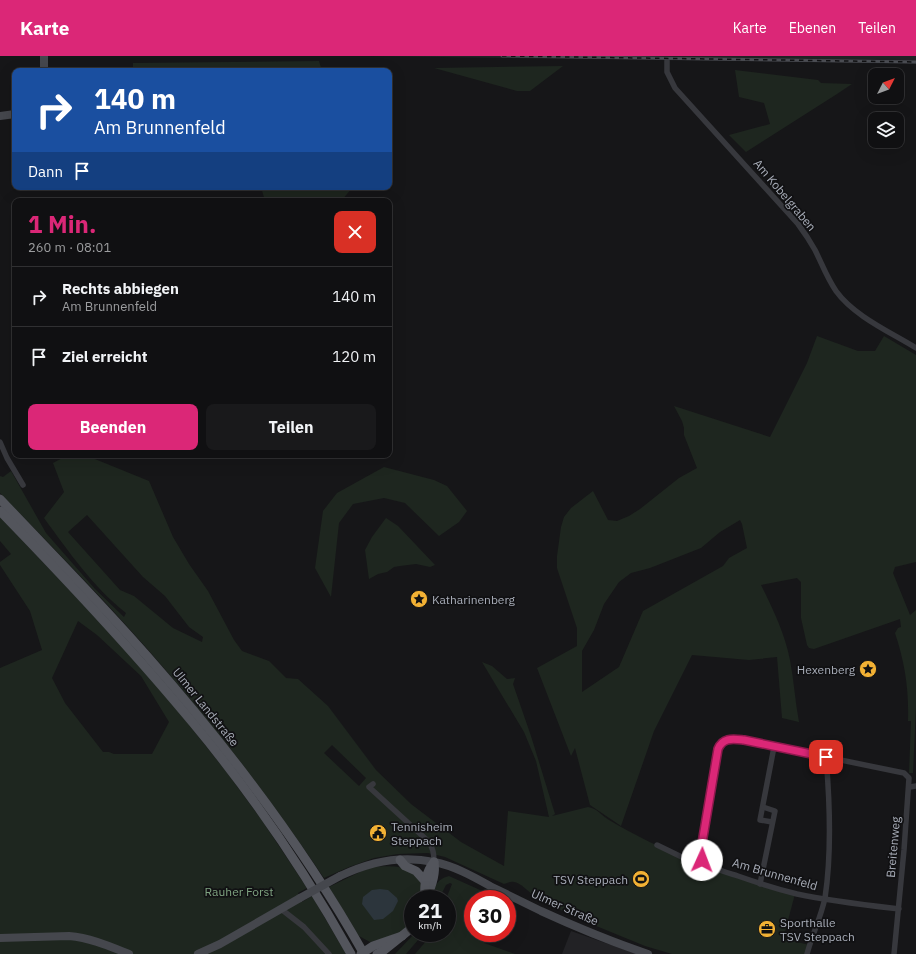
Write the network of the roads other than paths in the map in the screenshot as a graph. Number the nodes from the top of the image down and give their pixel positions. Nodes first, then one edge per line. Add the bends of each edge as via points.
1 (44, 56) edge
2 (667, 61) dead end
3 (44, 68) edge
4 (12, 114) edge
5 (0, 116) edge
6 (916, 348) edge
7 (0, 442) edge
8 (23, 485) dead end
9 (0, 499) edge
10 (0, 511) edge
11 (774, 747) junction
12 (826, 757) junction
13 (372, 784) dead end
14 (913, 786) edge
15 (763, 807) junction
16 (772, 822) junction
17 (656, 845) dead end
18 (701, 858) junction
19 (434, 859) junction
20 (400, 860) junction
21 (425, 881) junction
22 (760, 884) junction
23 (425, 890) edge
24 (430, 890) edge
25 (824, 899) junction
26 (281, 909) junction
27 (899, 909) junction
28 (402, 936) joint
29 (0, 938) edge
30 (363, 953) edge
31 (381, 953) edge
32 (128, 954) edge
33 (198, 954) edge
34 (329, 954) edge
35 (351, 954) edge
36 (648, 954) edge
37 (808, 954) edge
38 (894, 954) edge

1 - 3 street
2 - 6 street, Am Kobelgraben via 667,72 675,88 798,224 840,297
4 - 5 street
7 - 8 street
9 - 30 main road, Ulmer Landstraße via 146,654 224,747 328,892
10 - 35 main road, Ulmer Landstraße via 140,660 217,753 288,851
11 - 12 street
11 - 15 street
11 - 18 street via 731,738 720,744
12 - 14 street, Breitenweg via 904,773
12 - 25 street via 830,805
13 - 19 street via 370,787 428,841
14 - 27 street, Breitenweg
15 - 16 street via 775,811
15 - 16 street via 760,820
16 - 22 street
17 - 18 street, Am Brunnenfeld via 690,861
18 - 22 street, Am Brunnenfeld via 706,864
19 - 20 street, Ulmer Straße
19 - 21 main road
19 - 24 main road via 435,870
19 - 36 street, Ulmer Straße via 541,911
20 - 21 main road
20 - 26 street, Ulmer Straße, bridge via 369,864 340,876
21 - 23 main road
22 - 25 street, Am Brunnenfeld
25 - 27 street
25 - 37 street
26 - 33 street, Ulmer Straße
26 - 34 street via 304,927
27 - 38 street, Breitenweg
28 - 30 main road via 373,946
28 - 31 main road
29 - 32 street via 80,937

